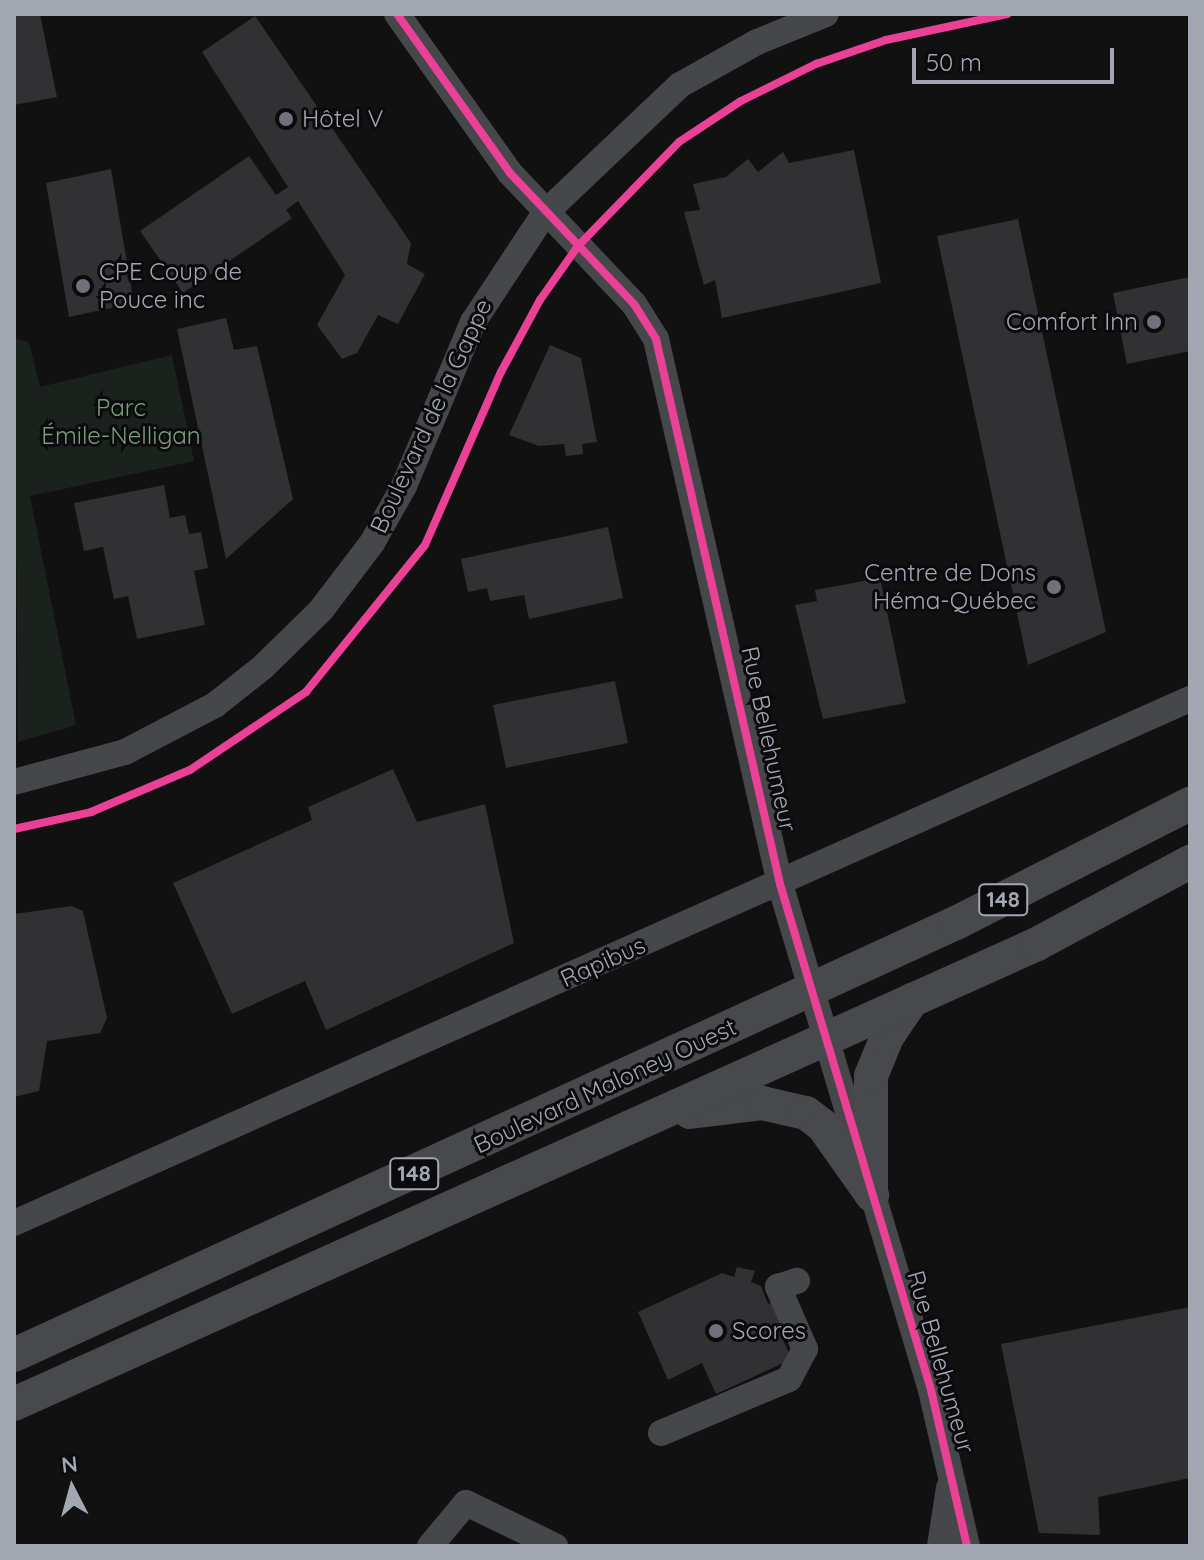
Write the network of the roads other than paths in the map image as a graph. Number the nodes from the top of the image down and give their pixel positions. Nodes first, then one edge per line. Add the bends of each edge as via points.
1 (397, 14) edge
2 (826, 14) edge
3 (545, 213) junction
4 (1190, 699) edge
5 (14, 782) edge
6 (1190, 804) edge
7 (1190, 862) edge
8 (780, 884) junction
9 (813, 989) junction
10 (912, 1000) junction
11 (826, 1039) junction
12 (646, 1119) junction
13 (872, 1195) junction
14 (14, 1223) edge
15 (797, 1281) dead end
16 (14, 1355) edge
17 (14, 1404) edge
18 (661, 1433) dead end
19 (952, 1473) junction
20 (430, 1546) edge
21 (555, 1546) edge
22 (940, 1546) edge
23 (967, 1546) edge

1 - 3 street, Rue Bellehumeur
2 - 3 street, Boulevard de la Gappe via 757,42 680,85
3 - 5 street, Boulevard de la Gappe via 473,322 382,526 321,610 263,667 168,732 113,756
3 - 8 street, Rue Bellehumeur via 634,304 656,339
4 - 8 street, Rapibus
6 - 9 main road, Boulevard Maloney Ouest / 148
7 - 10 main road, Boulevard Maloney Ouest / 148 via 1037,944
8 - 9 street, Rue Bellehumeur
8 - 14 street, Rapibus
9 - 11 street, Rue Bellehumeur
9 - 16 main road, Boulevard Maloney Ouest / 148
10 - 11 main road, Boulevard Maloney Ouest / 148
10 - 13 main road via 887,1037 871,1076
11 - 12 main road, Boulevard Maloney Ouest / 148
11 - 13 street, Rue Bellehumeur
12 - 13 main road via 733,1105 789,1105 823,1126
12 - 17 main road, Boulevard Maloney Ouest / 148
13 - 19 street, Rue Bellehumeur
15 - 18 street via 778,1287 805,1349 789,1379
19 - 22 street
19 - 23 street, Rue Bellehumeur
20 - 21 street via 466,1503

